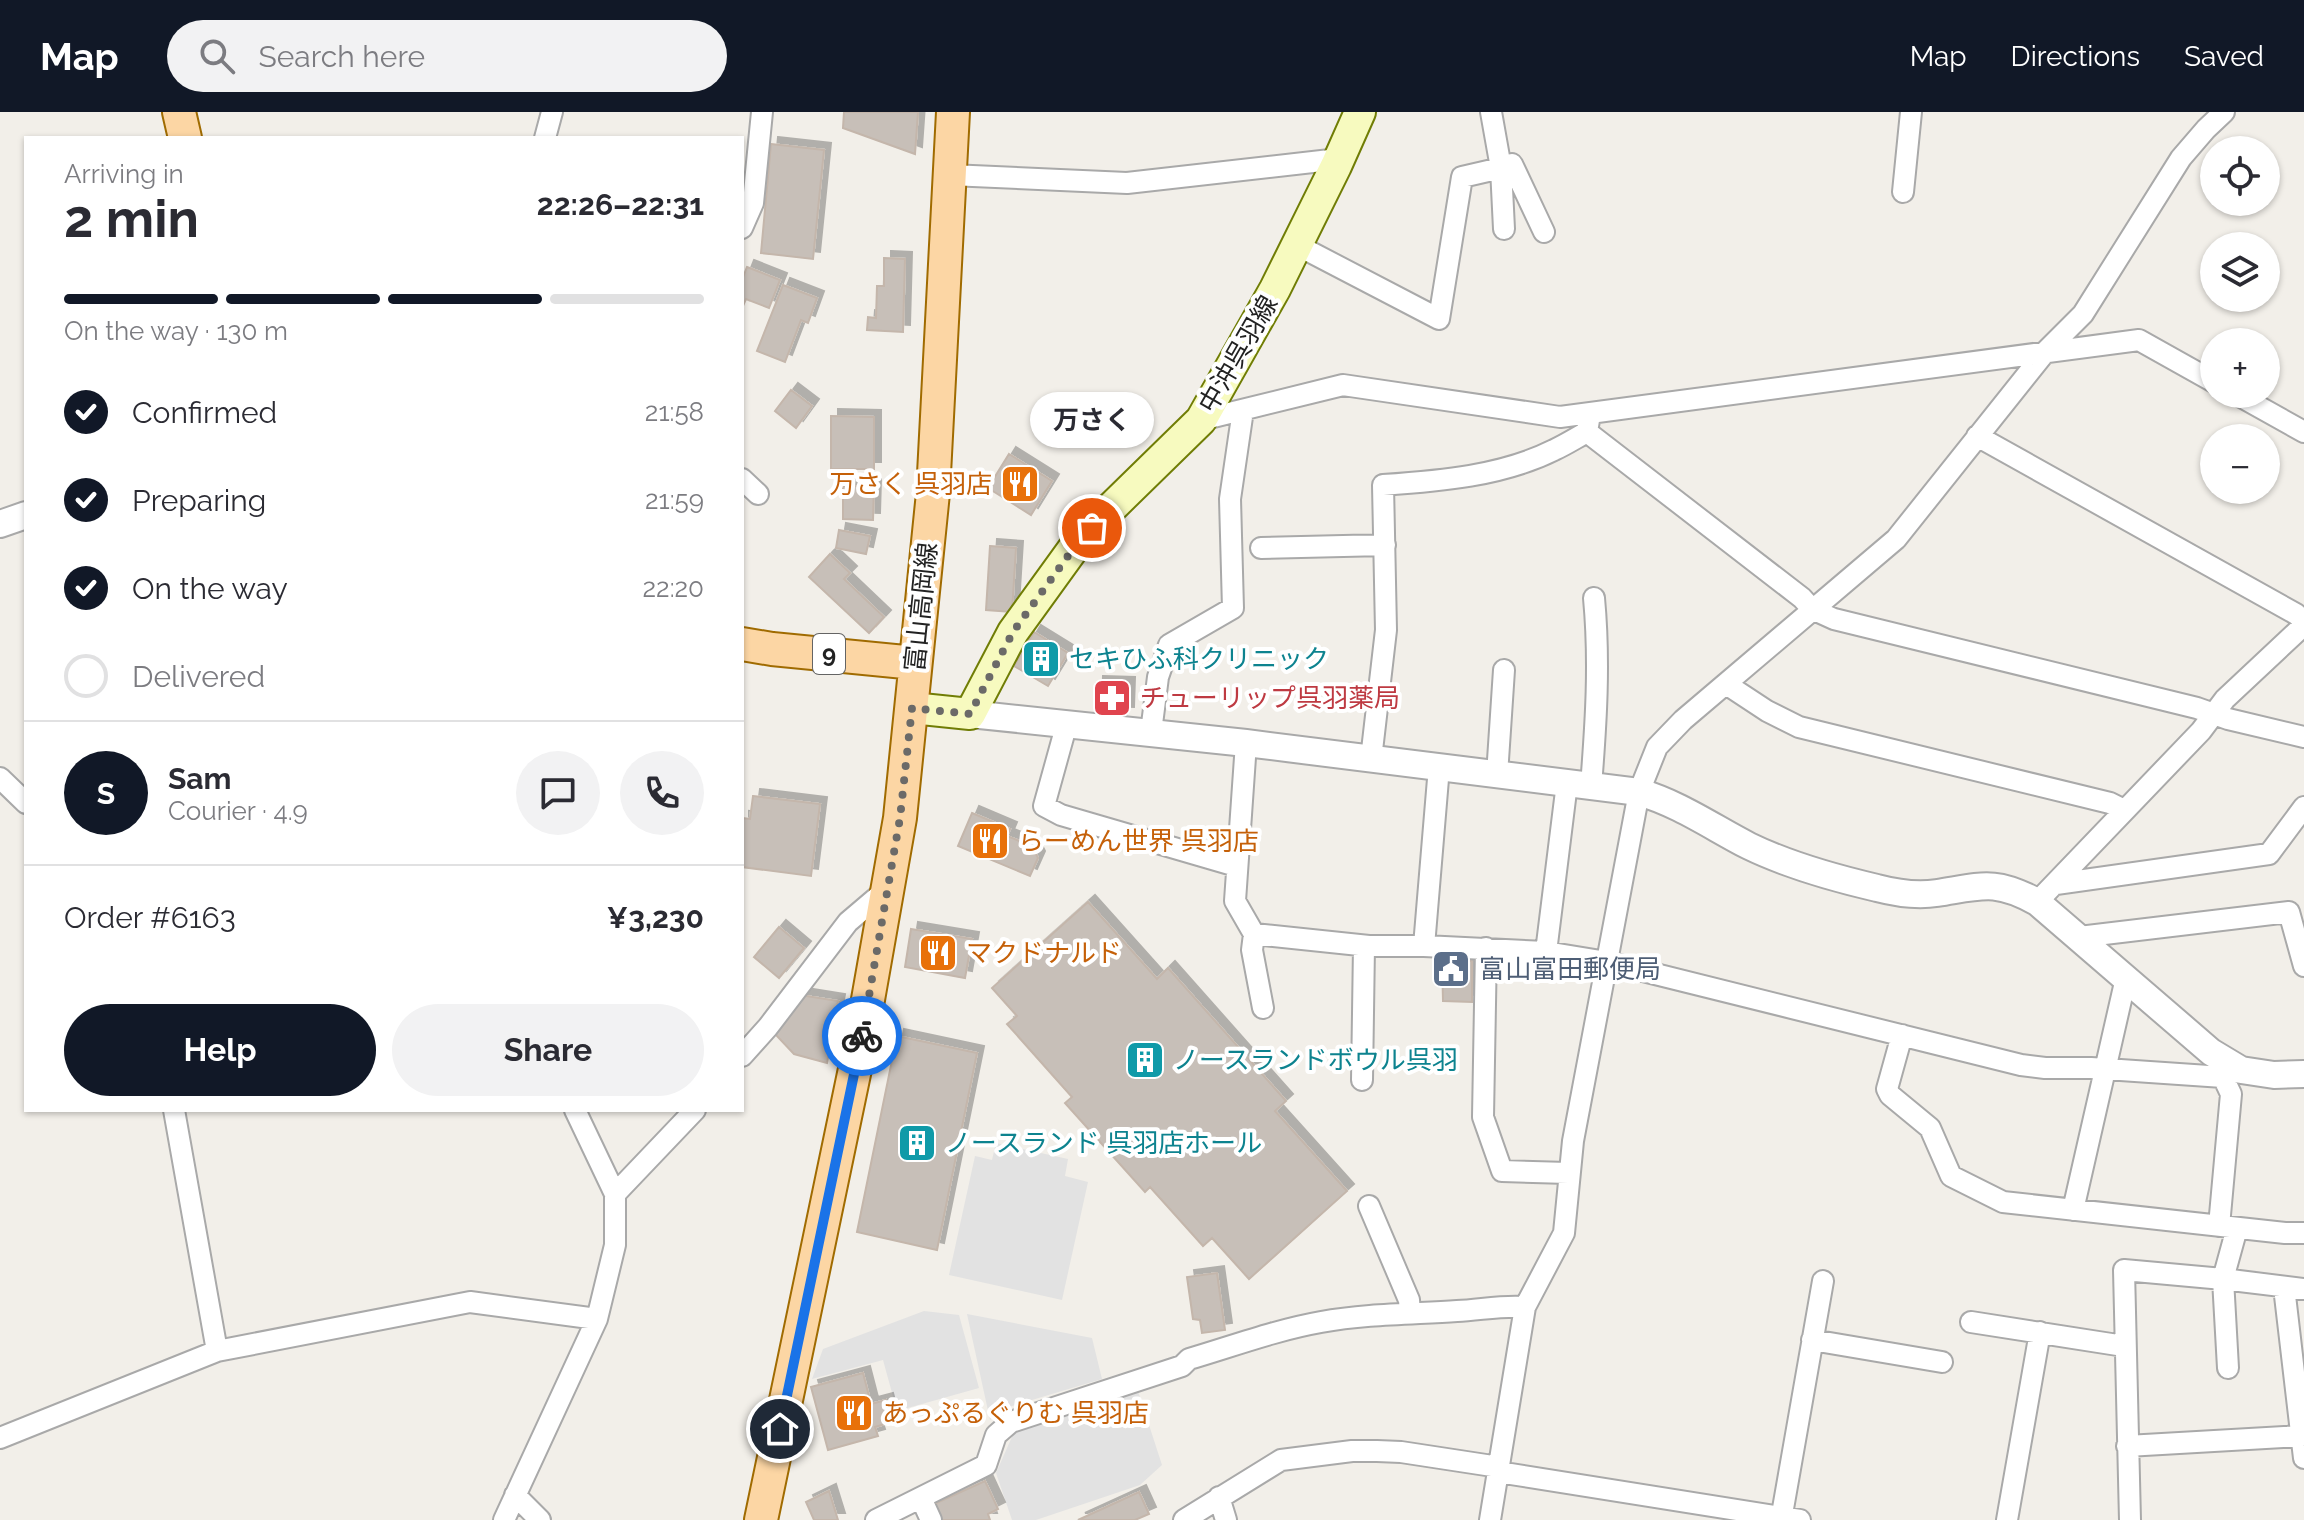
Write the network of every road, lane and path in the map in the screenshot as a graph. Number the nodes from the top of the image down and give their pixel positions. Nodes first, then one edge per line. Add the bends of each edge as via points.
1 (179, 112) edge
2 (552, 112) edge
3 (762, 112) edge
4 (953, 112) edge
5 (1360, 112) edge
6 (1491, 112) edge
7 (1911, 112) edge
8 (2224, 112) edge
9 (185, 136) edge
10 (546, 136) edge
11 (1339, 159) junction
12 (749, 166) edge
13 (1501, 168) junction
14 (950, 175) junction
15 (1903, 192) dead end
16 (744, 223) edge
17 (1504, 229) dead end
18 (1544, 232) dead end
19 (1297, 245) junction
20 (2046, 351) junction
21 (2200, 374) edge
22 (2261, 408) edge
23 (1243, 410) junction
24 (1201, 420) junction
25 (1589, 422) junction
26 (2304, 432) edge
27 (1977, 436) junction
28 (744, 481) edge
29 (758, 494) dead end
30 (24, 516) edge
31 (0, 524) edge
32 (1385, 545) junction
33 (1261, 548) dead end
34 (1594, 598) dead end
35 (1812, 609) junction
36 (2304, 623) edge
37 (744, 644) edge
38 (915, 663) junction
39 (1504, 670) dead end
40 (1726, 684) junction
41 (912, 708) junction
42 (2212, 713) junction
43 (970, 714) junction
44 (1067, 723) junction
45 (1151, 732) junction
46 (2304, 737) edge
47 (1246, 743) junction
48 (1371, 759) junction
49 (1439, 767) junction
50 (1497, 775) junction
51 (0, 778) edge
52 (1579, 785) junction
53 (1639, 792) junction
54 (24, 801) edge
55 (2304, 807) edge
56 (2124, 810) junction
57 (1236, 866) junction
58 (888, 888) junction
59 (2047, 893) junction
60 (1254, 934) junction
61 (2079, 937) junction
62 (1364, 946) junction
63 (1424, 946) junction
64 (1486, 948) junction
65 (1546, 952) junction
66 (1607, 962) junction
67 (2304, 966) edge
68 (2126, 978) junction
69 (1263, 1008) dead end
70 (1902, 1035) junction
71 (744, 1054) edge
72 (2105, 1069) junction
73 (2232, 1074) junction
74 (2304, 1074) edge
75 (1362, 1080) dead end
76 (174, 1112) edge
77 (576, 1112) edge
78 (693, 1112) edge
79 (1568, 1173) junction
80 (615, 1194) junction
81 (1369, 1206) dead end
82 (2073, 1210) junction
83 (2228, 1227) junction
84 (2304, 1233) edge
85 (2223, 1279) junction
86 (1823, 1281) dead end
87 (2294, 1288) edge
88 (1525, 1307) junction
89 (1410, 1313) junction
90 (597, 1319) junction
91 (1971, 1322) dead end
92 (2040, 1332) junction
93 (1812, 1340) junction
94 (2124, 1346) junction
95 (217, 1351) junction
96 (1942, 1362) dead end
97 (2228, 1368) dead end
98 (2301, 1436) junction
99 (0, 1438) edge
100 (2127, 1446) junction
101 (2304, 1458) edge
102 (1499, 1470) junction
103 (515, 1495) junction
104 (1219, 1497) junction
105 (921, 1498) junction
106 (1788, 1519) edge
107 (504, 1520) edge
108 (540, 1520) edge
109 (761, 1520) edge
110 (876, 1520) edge
111 (931, 1520) edge
112 (1184, 1520) edge
113 (1226, 1520) edge
114 (1490, 1520) edge
115 (2007, 1520) edge
116 (2130, 1520) edge

1 - 9 main road
2 - 10 street
3 - 12 street
4 - 14 main road, 富山高岡線
5 - 11 main road, 中沖呉羽線
6 - 13 street
7 - 15 street
8 - 20 street via 2181,158 2083,314
11 - 14 street via 1127,183
11 - 19 main road, 中沖呉羽線
12 - 16 street via 753,203
13 - 17 street
13 - 18 street via 1512,164
13 - 19 street via 1462,177 1439,319
14 - 38 main road, 富山高岡線 via 933,493
19 - 24 main road, 中沖呉羽線
20 - 21 street via 2139,340
20 - 25 street
20 - 27 street
22 - 26 street
23 - 24 street
23 - 25 street via 1343,385
23 - 45 street via 1230,499 1233,608 1169,645 1158,677
24 - 43 main road, 中沖呉羽線 via 1073,549 1013,632
25 - 32 street via 1552,451 1513,465 1439,481 1383,485
25 - 35 street
27 - 35 street via 1896,539
27 - 36 street via 2283,606
28 - 29 street
30 - 31 street
32 - 33 street
32 - 48 street via 1386,630
34 - 52 street via 1598,697
35 - 40 street
35 - 42 street via 1834,619
36 - 42 street
37 - 38 main road, 9
38 - 41 main road, 富山高岡線
39 - 50 street
40 - 53 street via 1657,747
40 - 56 street via 1799,727
41 - 43 main road
41 - 58 main road, 富山高岡線
42 - 46 street
42 - 56 street
43 - 44 street
44 - 45 street
44 - 57 street via 1044,806
45 - 47 street
47 - 48 street
47 - 57 street
48 - 49 street
49 - 50 street
49 - 63 street
50 - 52 street
51 - 54 street
52 - 53 street
52 - 65 street
53 - 59 street via 1689,812 1751,847 1878,889 1936,894 1995,886
53 - 66 street
55 - 59 street via 2269,854
56 - 59 street
57 - 60 street via 1235,901
58 - 71 street via 848,922
58 - 109 main road, 富山高岡線
59 - 61 street
60 - 62 street
60 - 69 street
61 - 67 street via 2289,912
61 - 68 street
62 - 63 street
62 - 75 street
63 - 64 street
64 - 65 street
64 - 79 street via 1483,1117 1502,1171
65 - 66 street
66 - 70 street
66 - 79 street
68 - 72 street
68 - 73 street
70 - 72 street via 2021,1065
70 - 82 street via 1887,1089 1930,1128 1951,1176 2003,1202
72 - 73 street
72 - 82 street
73 - 74 street
73 - 83 street
76 - 95 street
77 - 80 street
78 - 80 street
79 - 88 street via 1564,1233
80 - 90 street via 615,1245
81 - 89 street
82 - 83 street
83 - 84 street
83 - 85 street
85 - 87 street
85 - 94 street via 2124,1270
85 - 97 street
86 - 93 street
87 - 98 street
88 - 89 street
88 - 102 street
89 - 105 street via 1297,1327 1011,1422 996,1435 986,1465
90 - 95 street via 470,1302
90 - 103 street
91 - 92 street
92 - 94 street
92 - 115 street
93 - 96 street
93 - 106 street
94 - 100 street
95 - 99 street
98 - 100 street
98 - 101 street
100 - 116 street
102 - 104 street via 1401,1452 1352,1451 1281,1460
102 - 106 street
102 - 114 street
103 - 107 street
103 - 108 street
104 - 112 street
104 - 113 street
105 - 110 street
105 - 111 street

